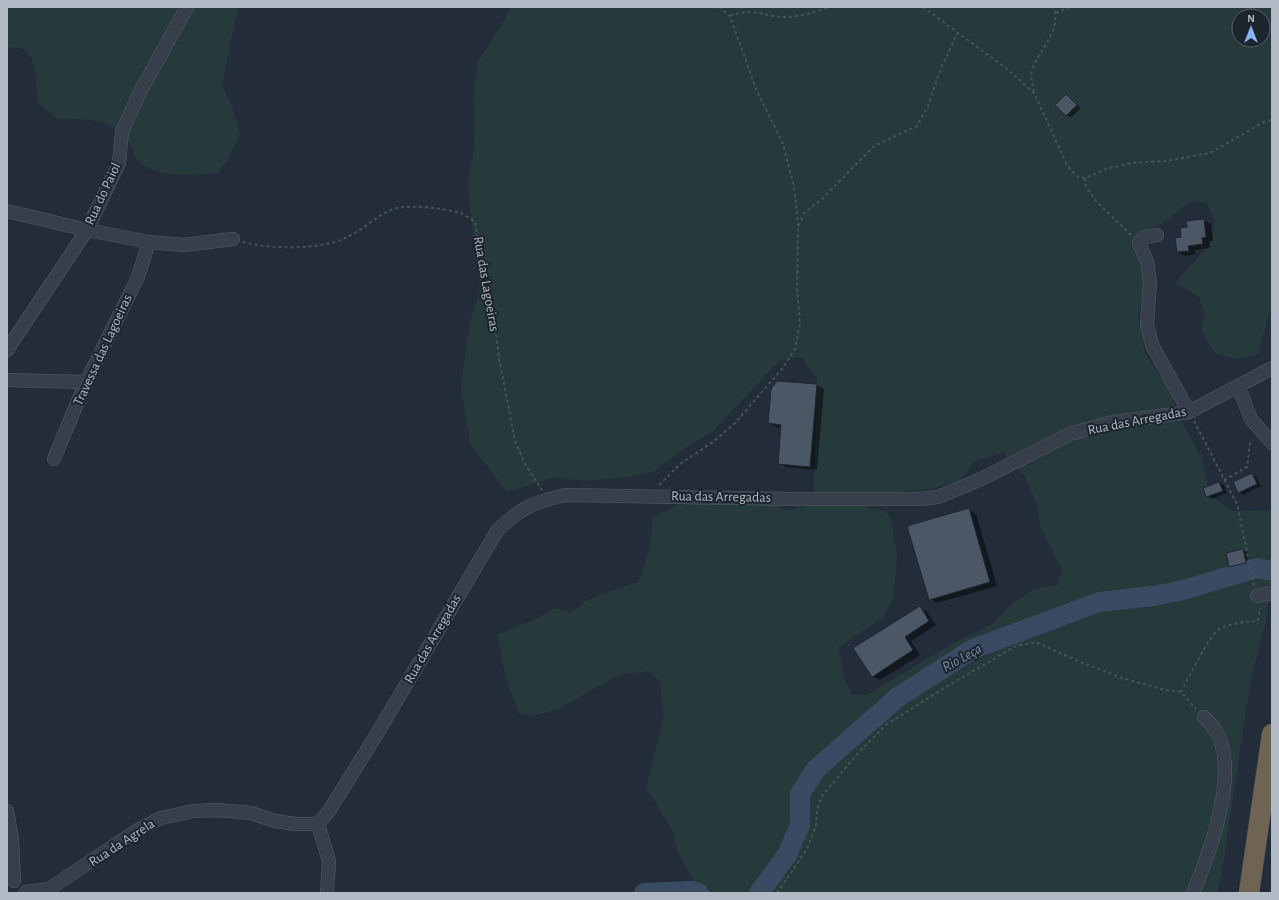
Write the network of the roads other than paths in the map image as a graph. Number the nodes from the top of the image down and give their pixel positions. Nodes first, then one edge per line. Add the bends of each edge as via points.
1 (187, 7) edge
2 (7, 211) edge
3 (87, 230) junction
4 (1157, 235) dead end
5 (232, 239) road end
6 (149, 242) junction
7 (7, 350) edge
8 (1272, 368) edge
9 (7, 380) edge
10 (86, 382) junction
11 (1238, 386) junction
12 (1189, 412) junction
13 (1272, 443) edge
14 (54, 459) dead end
15 (1272, 593) edge
16 (1257, 596) road end
17 (1204, 717) road end
18 (1272, 734) edge
19 (7, 811) edge
20 (318, 824) junction
21 (10, 883) edge
22 (26, 892) edge
23 (327, 893) edge
24 (1193, 893) edge
25 (1249, 893) edge

1 - 3 street, Rua do Paiol via 139,94 122,132 119,163
2 - 3 street
3 - 6 street
3 - 7 street, Rua do Paiol
4 - 12 street via 1144,237 1139,243 1147,261 1150,283 1147,325 1152,345
5 - 6 street via 184,245
6 - 10 street, Travessa das Lagoeiras via 138,277
8 - 11 street, Rua das Arregadas
9 - 10 street
10 - 14 street, Travessa das Lagoeiras
11 - 12 street, Rua das Arregadas
11 - 13 street via 1251,419
12 - 20 street, Rua das Arregadas via 1109,423 1070,434 979,480 938,497 797,499 565,495 531,505 512,515 497,531 375,737 329,811
15 - 16 street
17 - 24 street via 1215,729 1222,747 1223,798 1219,820
18 - 25 highway
19 - 21 street via 12,839
20 - 22 street, Rua da Agrela via 295,824 251,813 218,810 193,811 161,818 49,889
20 - 23 street via 329,861
21 - 22 street via 23,885

